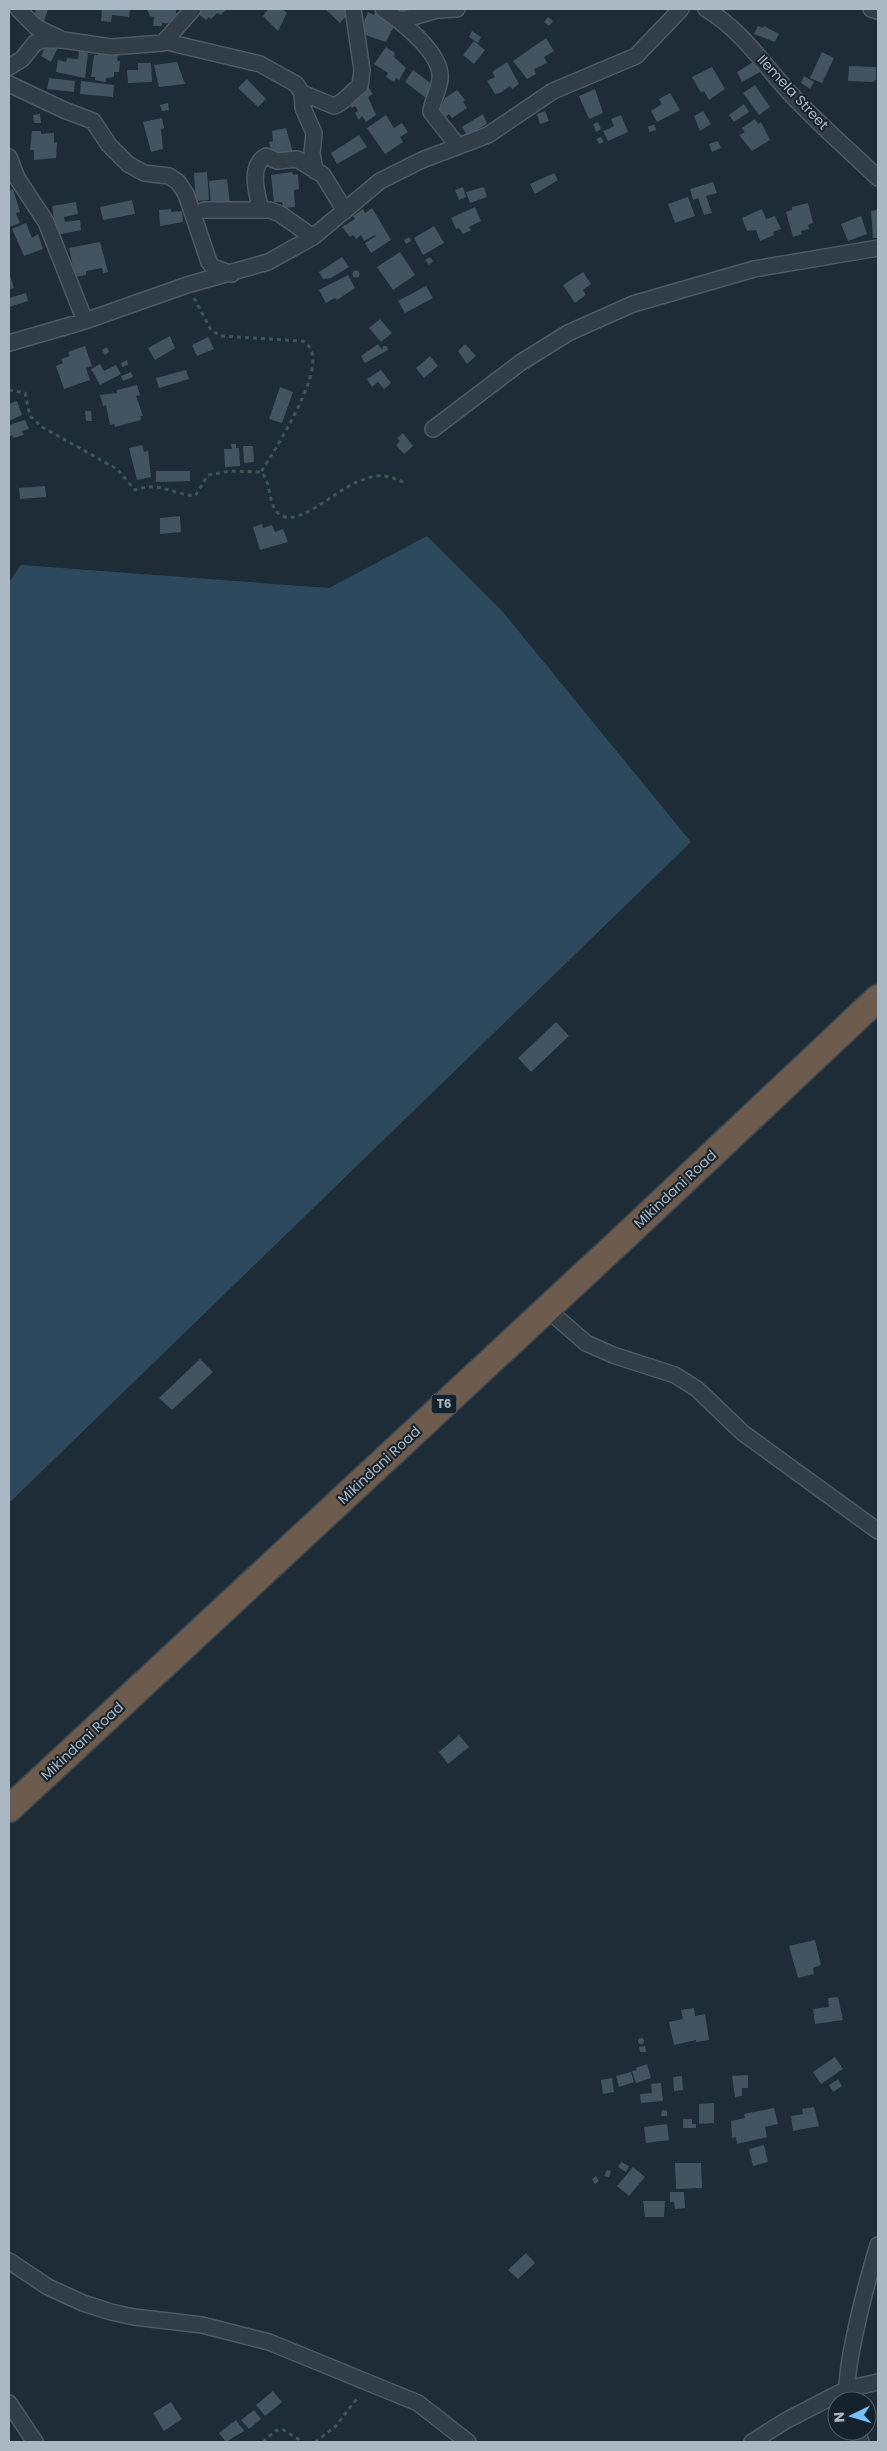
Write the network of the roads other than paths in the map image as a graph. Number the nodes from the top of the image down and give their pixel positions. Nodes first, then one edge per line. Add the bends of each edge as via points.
1 (18, 9) edge
2 (193, 9) edge
3 (353, 9) edge
4 (383, 9) edge
5 (457, 9) edge
6 (681, 9) edge
7 (706, 9) edge
8 (871, 9) edge
9 (878, 11) edge
10 (398, 19) junction
11 (63, 40) junction
12 (167, 42) junction
13 (9, 67) edge
14 (9, 84) edge
15 (302, 93) junction
16 (458, 146) junction
17 (9, 157) edge
18 (315, 171) junction
19 (878, 178) edge
20 (204, 210) dead end
21 (261, 210) junction
22 (345, 211) junction
23 (313, 237) junction
24 (878, 248) edge
25 (232, 274) junction
26 (84, 321) junction
27 (9, 343) edge
28 (433, 429) dead end
29 (878, 998) edge
30 (547, 1309) junction
31 (878, 1531) edge
32 (9, 1808) edge
33 (878, 2245) edge
34 (9, 2262) edge
35 (878, 2382) edge
36 (848, 2391) edge
37 (857, 2391) edge
38 (9, 2403) edge
39 (827, 2404) edge
40 (35, 2442) edge
41 (468, 2442) edge
42 (752, 2442) edge

1 - 11 street via 36,27
2 - 12 street
3 - 15 street via 362,70 360,86 334,106
4 - 10 street
5 - 10 street via 436,10 406,20
6 - 16 street via 636,56 554,91 488,134
7 - 19 street, Ilemela Street via 726,22 788,91
8 - 9 street
10 - 16 street via 437,59 441,76 431,112
11 - 12 street via 111,47
11 - 13 street via 35,42 22,59
12 - 15 street via 260,64 291,80
14 - 25 street via 93,120 109,146 128,164 144,172 169,176 178,182 186,194 209,262 213,267
15 - 18 street via 303,108 314,133 312,153
16 - 22 street via 380,180
17 - 26 street via 17,178 46,222
18 - 21 street via 297,158 277,162 263,157 255,174
18 - 22 street via 329,181
20 - 21 street
21 - 23 street via 280,214
22 - 23 street
23 - 25 street via 268,262
24 - 28 street via 754,268 633,304 568,333 520,363
25 - 26 street via 187,284
26 - 27 street
29 - 30 highway, Mikindani Road / T6
30 - 31 street via 586,1343 675,1376 697,1389 743,1433
30 - 32 highway, Mikindani Road / T6
33 - 36 street via 853,2350
34 - 41 street via 48,2287 83,2303 134,2317 202,2325 269,2342 418,2403
35 - 37 street
38 - 40 street
39 - 42 street via 787,2420

